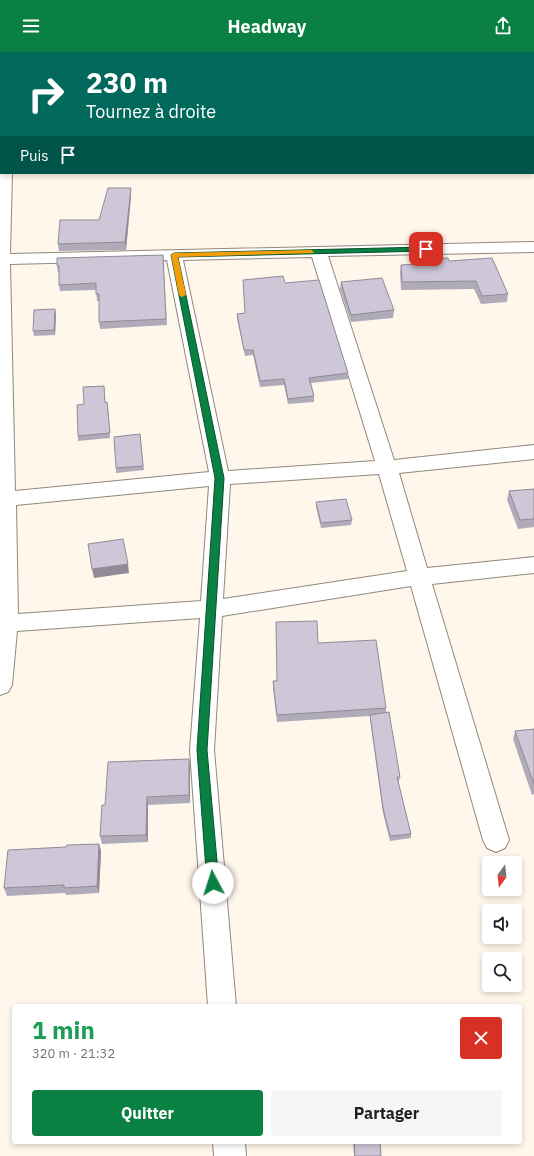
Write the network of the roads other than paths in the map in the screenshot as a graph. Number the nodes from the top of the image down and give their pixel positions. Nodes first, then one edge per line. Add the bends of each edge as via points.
1 (5, 174) edge
2 (534, 247) edge
3 (318, 252) junction
4 (174, 255) junction
5 (1, 259) edge
6 (534, 452) edge
7 (387, 467) junction
8 (220, 478) junction
9 (6, 499) junction
10 (534, 565) edge
11 (419, 577) junction
12 (211, 609) junction
13 (4, 623) edge
14 (0, 685) edge
15 (496, 840) dead end
16 (222, 1004) edge
17 (229, 1144) edge
18 (230, 1156) edge

1 - 5 street
2 - 3 street
3 - 4 street
3 - 7 street
4 - 5 street
4 - 8 street
5 - 9 street
6 - 7 street
7 - 8 street
7 - 11 street
8 - 9 street
8 - 12 street
9 - 13 street
10 - 11 street
11 - 12 street
11 - 15 street
12 - 13 street
12 - 16 street via 202,750
13 - 14 street
17 - 18 street

